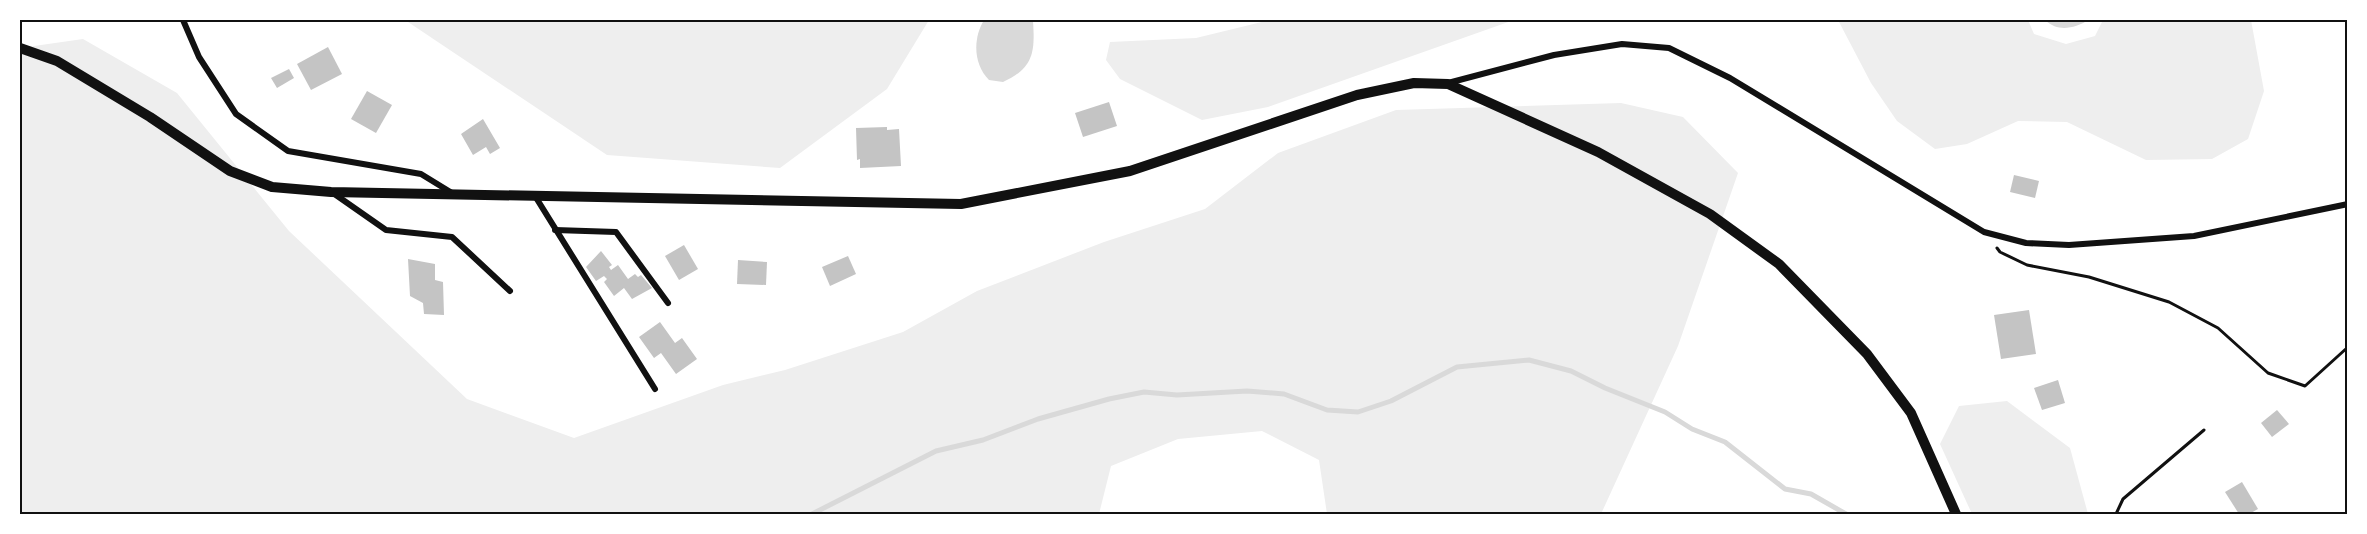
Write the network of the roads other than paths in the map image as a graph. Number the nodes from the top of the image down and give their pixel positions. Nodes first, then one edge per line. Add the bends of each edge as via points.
1 (183, 20) edge
2 (20, 48) edge
3 (1448, 84) junction
4 (332, 192) junction
5 (455, 195) junction
6 (535, 196) junction
7 (2348, 204) edge
8 (555, 230) junction
9 (510, 291) dead end
10 (668, 303) dead end
11 (655, 389) dead end
12 (1956, 514) edge

1 - 5 street via 199,57 236,114 288,151 420,174
2 - 4 street via 57,61 230,171 272,187
3 - 6 street via 1414,83 1357,95 1130,171 962,204
3 - 7 street via 1554,55 1622,44 1670,48 1730,78 1984,232 2026,243 2069,245 2193,236
3 - 12 street via 1609,158 1710,214 1779,264 1867,354 1911,413
4 - 5 street
4 - 9 street via 386,230 452,237
5 - 6 street
6 - 8 street
8 - 10 street via 616,232
8 - 11 street

